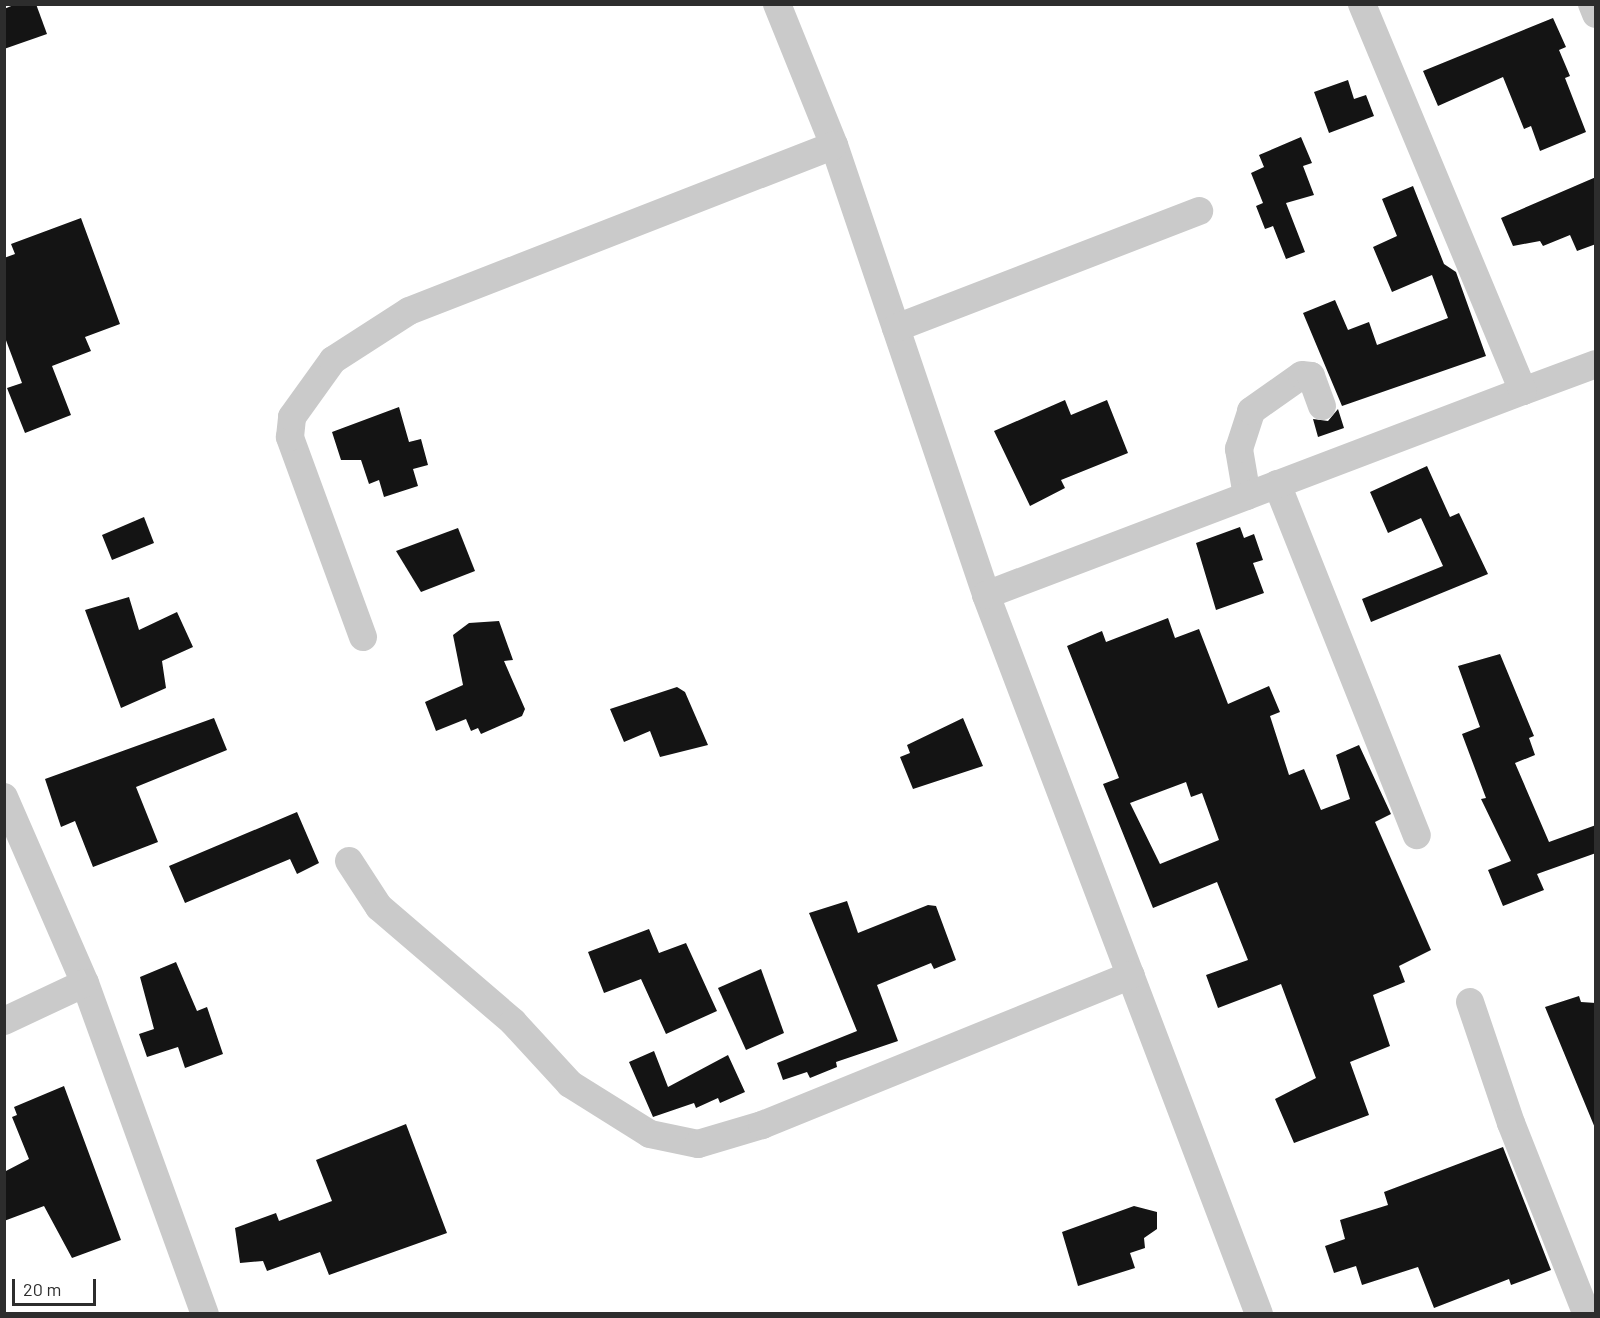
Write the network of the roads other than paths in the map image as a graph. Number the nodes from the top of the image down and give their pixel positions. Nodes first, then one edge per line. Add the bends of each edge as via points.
1 (777, 4) edge
2 (1362, 4) edge
3 (1592, 4) edge
4 (1596, 14) edge
5 (834, 145) junction
6 (1199, 211) dead end
7 (896, 328) junction
8 (1596, 364) edge
9 (1523, 392) junction
10 (1322, 406) dead end
11 (1277, 484) junction
12 (1247, 496) junction
13 (986, 595) junction
14 (363, 637) dead end
15 (4, 797) edge
16 (1417, 834) dead end
17 (349, 861) dead end
18 (1131, 975) junction
19 (85, 983) junction
20 (1470, 1002) dead end
21 (4, 1022) edge
22 (1582, 1308) edge
23 (205, 1314) edge
24 (1259, 1314) edge

1 - 5 street
2 - 9 street
3 - 4 street
5 - 7 street
5 - 14 street via 409,311 333,360 292,417 290,437
6 - 7 street
7 - 13 street
8 - 9 street
9 - 11 street
10 - 12 street via 1311,376 1302,375 1251,411 1239,449
11 - 12 street
11 - 16 street
12 - 13 street
13 - 18 street
15 - 19 street
17 - 18 street via 379,907 513,1022 570,1084 650,1134 698,1144 762,1125
18 - 24 street
19 - 21 street
19 - 23 street
20 - 22 street via 1510,1124

